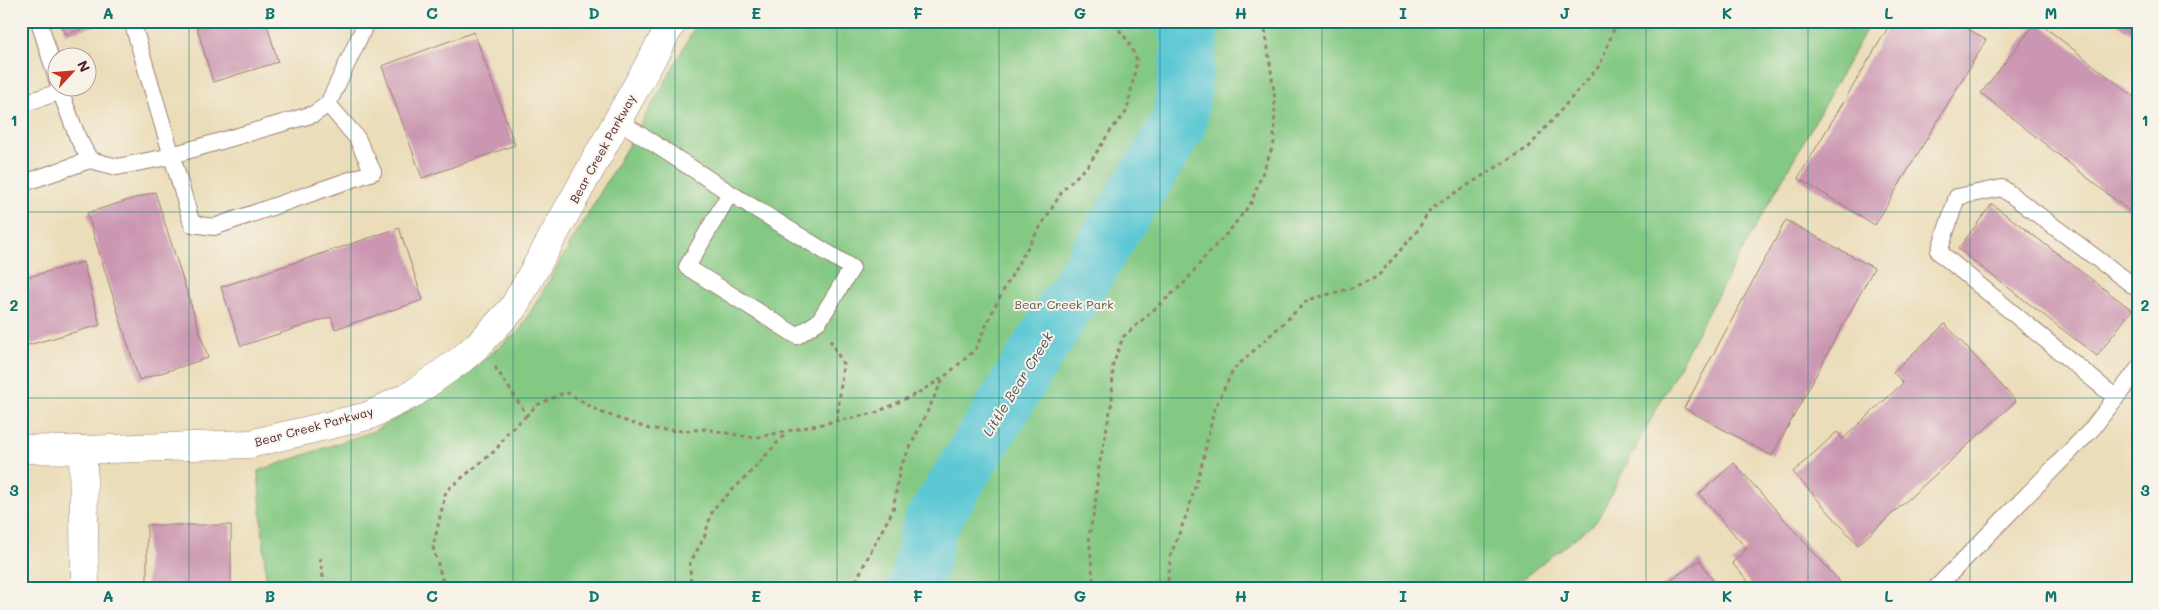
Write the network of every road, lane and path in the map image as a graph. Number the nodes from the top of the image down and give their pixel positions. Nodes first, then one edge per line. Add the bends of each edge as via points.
1 (39, 21) edge
2 (132, 21) edge
3 (367, 21) edge
4 (673, 21) edge
5 (1112, 21) edge
6 (1264, 21) edge
7 (1617, 21) edge
8 (48, 51) edge
9 (48, 93) edge
10 (63, 98) edge
11 (21, 104) edge
12 (328, 104) junction
13 (619, 121) junction
14 (172, 155) junction
15 (90, 160) junction
16 (21, 184) edge
17 (730, 193) junction
18 (2138, 288) edge
19 (819, 321) junction
20 (480, 343) junction
21 (2138, 369) edge
22 (944, 377) junction
23 (2116, 398) junction
24 (527, 415) junction
25 (837, 421) junction
26 (786, 432) junction
27 (21, 450) edge
28 (84, 450) junction
29 (320, 558) dead end
30 (692, 588) edge
31 (85, 589) edge
32 (325, 589) edge
33 (445, 589) edge
34 (855, 589) edge
35 (1094, 589) edge
36 (1167, 589) edge
37 (1935, 589) edge

1 - 8 lane
2 - 14 lane
3 - 12 lane
4 - 13 street, Bear Creek Parkway
5 - 22 path via 1128,41 1137,60 1127,111 1089,164 1063,190 1007,284 975,350
6 - 35 path via 1275,99 1274,144 1251,204 1184,283 1123,337 1113,365 1112,401 1089,536
7 - 36 path via 1600,65 1529,147 1431,208 1417,231 1377,277 1308,300 1233,370 1214,410 1193,494 1172,554
9 - 11 lane
10 - 15 lane
12 - 14 lane via 314,114
12 - 14 lane via 357,138 373,172 214,227 192,224
13 - 17 lane
13 - 20 street, Bear Creek Parkway via 513,308
14 - 15 lane via 116,167
15 - 16 lane
17 - 19 lane via 852,268
17 - 19 lane via 687,267 797,336
18 - 23 lane via 2002,188 1957,197 1938,252
19 - 25 path via 843,364
20 - 24 path
20 - 28 street, Bear Creek Parkway via 414,393 368,416 250,444
21 - 23 lane
22 - 25 path via 875,413
22 - 34 path via 900,468 893,510
23 - 37 lane via 2092,430
24 - 26 path via 537,405 566,392 600,412 649,429 705,429 754,438
24 - 33 path via 508,432 496,450 446,491 433,547
25 - 26 path
26 - 30 path via 713,509 704,538 690,563
27 - 28 street, Bear Creek Parkway
28 - 31 street
29 - 32 path

